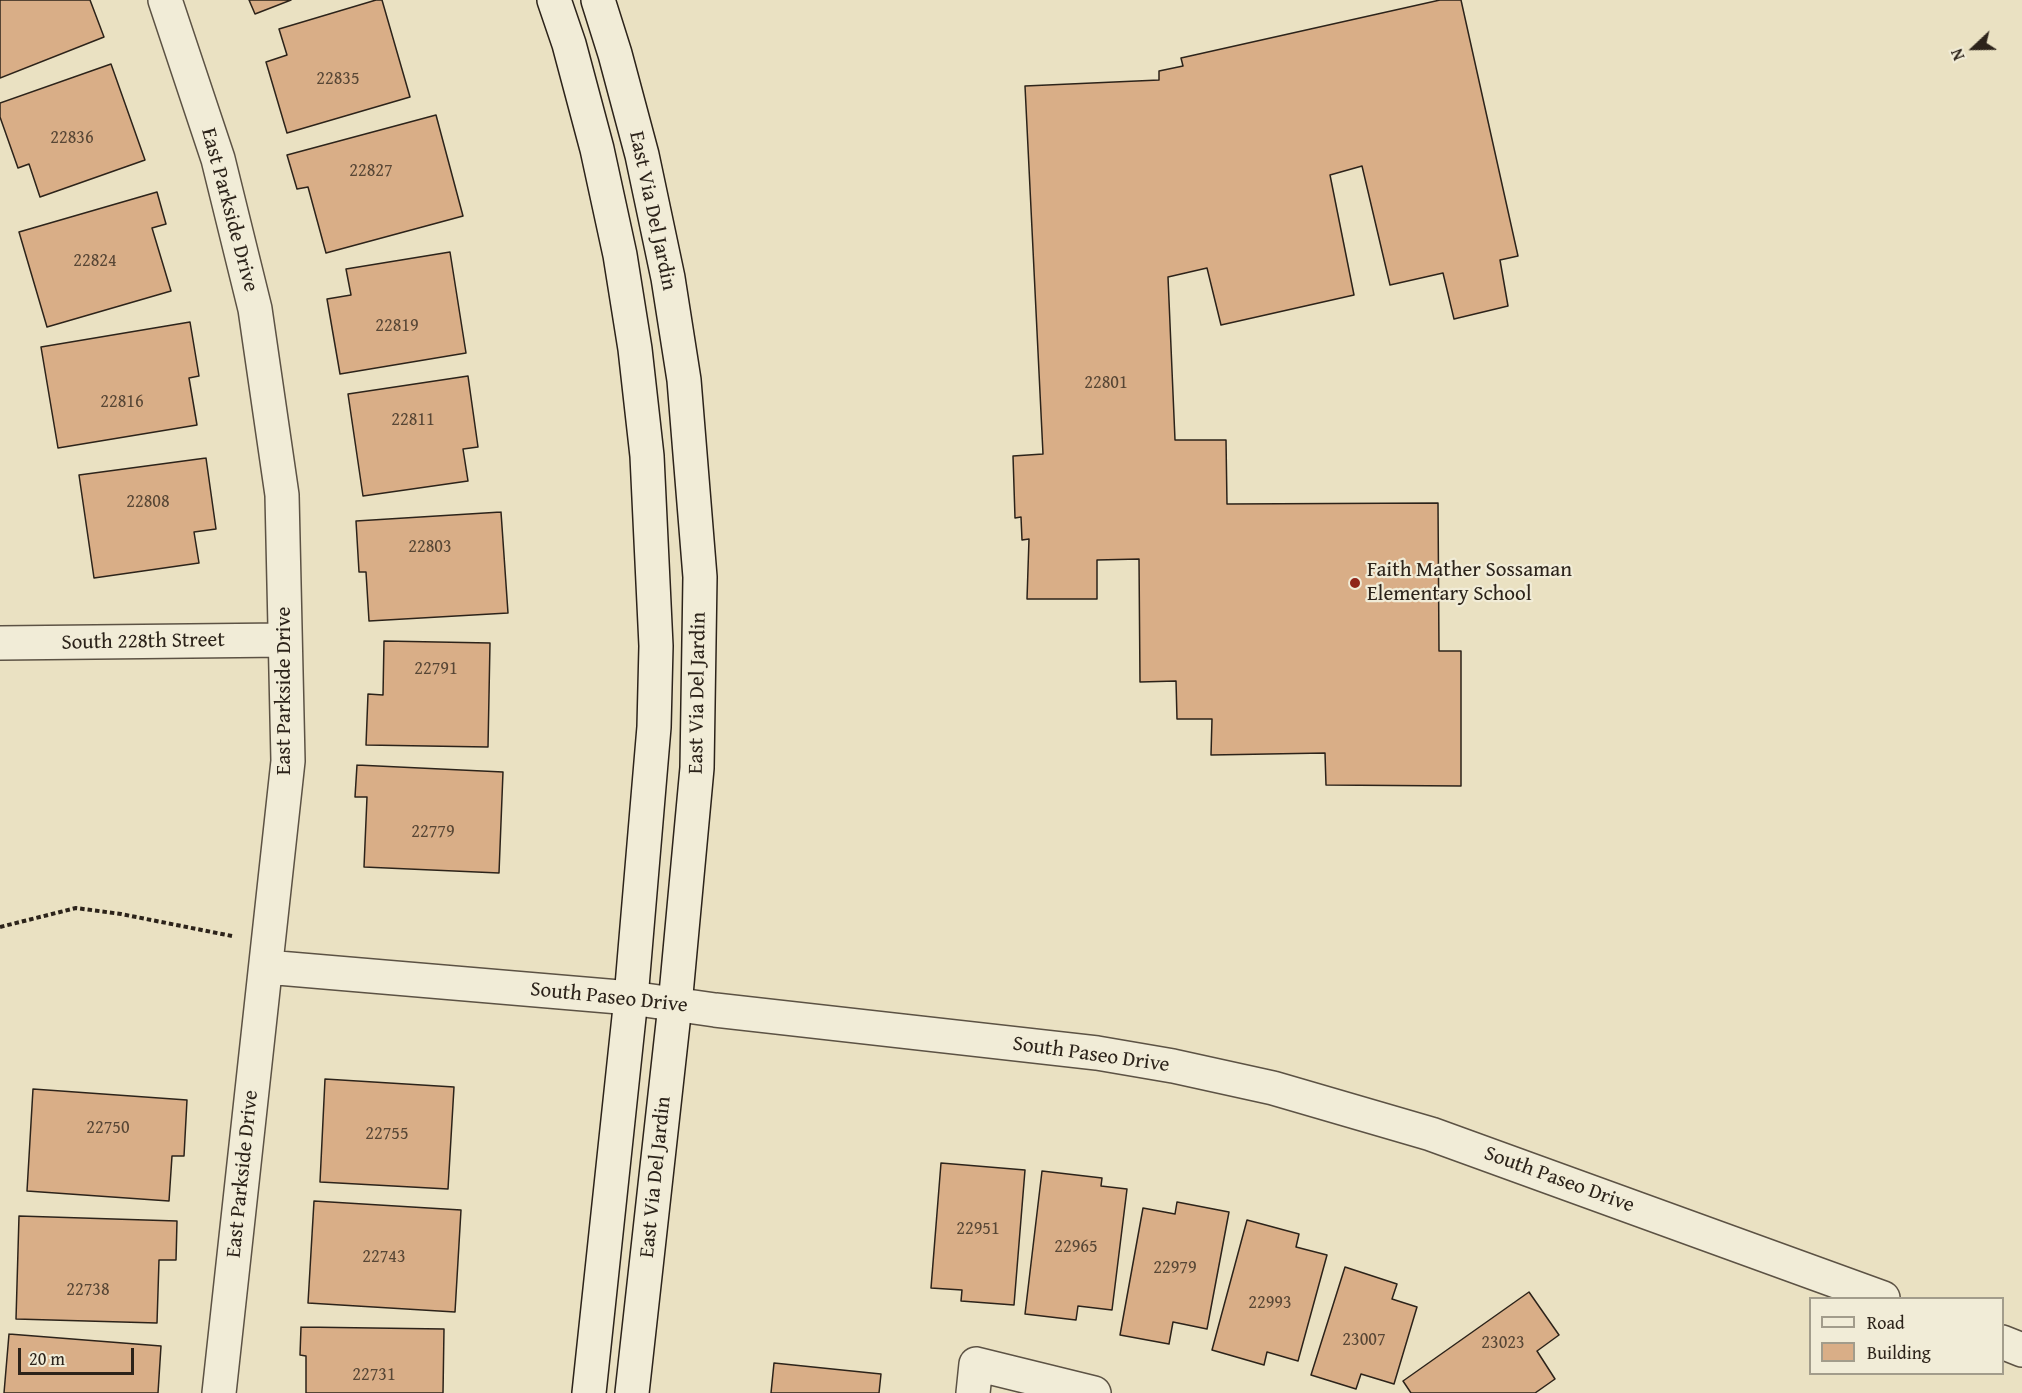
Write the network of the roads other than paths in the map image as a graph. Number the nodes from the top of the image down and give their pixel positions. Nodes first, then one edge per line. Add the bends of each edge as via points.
1 (165, 0) edge
2 (554, 0) edge
3 (596, 5) edge
4 (285, 640) junction
5 (0, 644) edge
6 (267, 957) junction
7 (632, 998) junction
8 (675, 1005) junction
9 (1878, 1297) edge
10 (2004, 1343) edge
11 (2022, 1350) edge
12 (975, 1379) edge
13 (219, 1393) edge
14 (589, 1393) edge
15 (632, 1393) edge
16 (1094, 1393) edge

1 - 4 street, East Parkside Drive via 218,159 255,309 282,495
2 - 7 street, East Via Del Jardin via 597,149 620,255 647,456 656,645 654,727
3 - 8 street, East Via Del Jardin via 642,155 668,278 684,380 696,509 700,577 697,768
4 - 5 street, South 228th Street
4 - 6 street, East Parkside Drive via 288,761
6 - 7 street, South Paseo Drive
6 - 13 street, East Parkside Drive
7 - 8 street, South Paseo Drive
7 - 14 street, East Via Del Jardin
8 - 9 street, South Paseo Drive via 1097,1053 1273,1088 1431,1134
8 - 15 street, East Via Del Jardin
10 - 11 street
12 - 16 street

